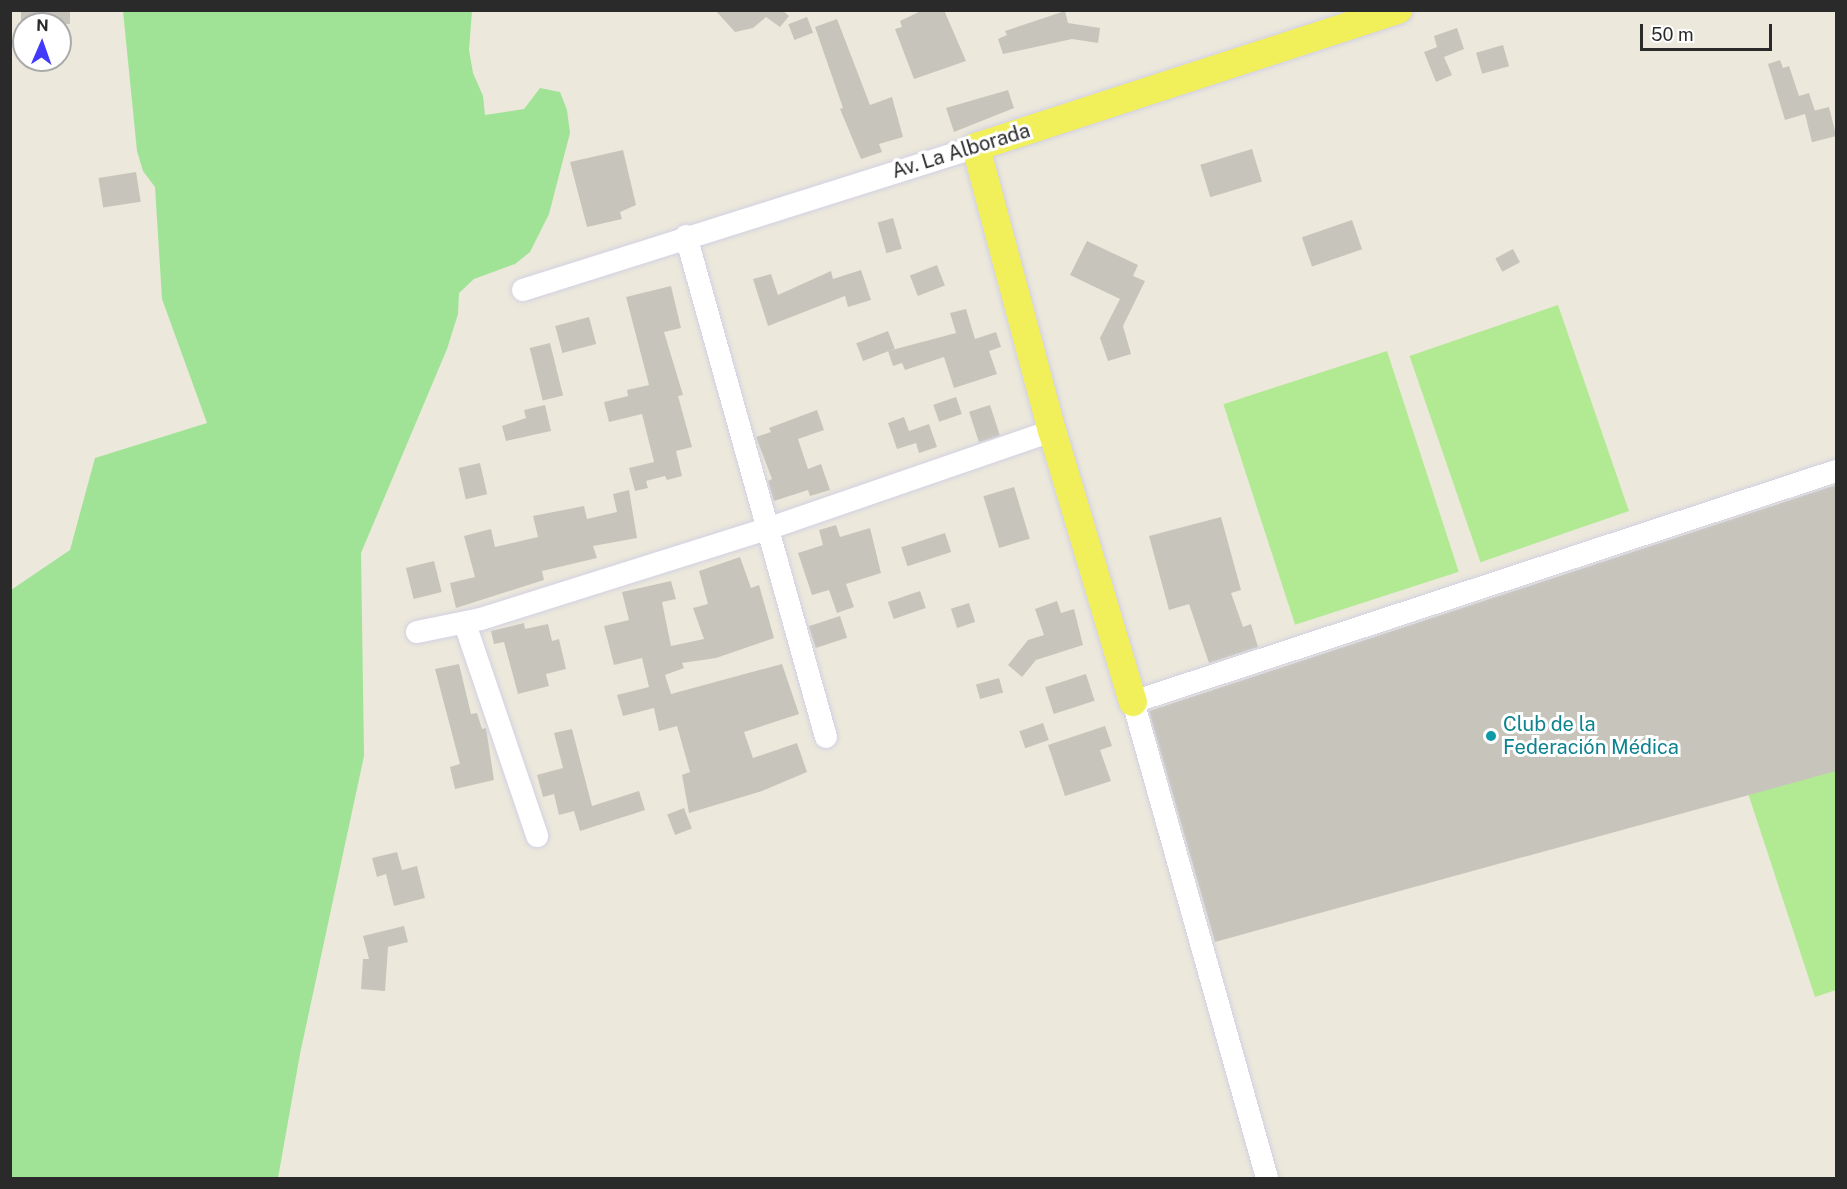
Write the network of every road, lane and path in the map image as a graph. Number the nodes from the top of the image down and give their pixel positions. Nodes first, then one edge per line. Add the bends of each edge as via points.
1 (1398, 10) edge
2 (976, 147) junction
3 (686, 236) junction
4 (524, 290) dead end
5 (1052, 431) junction
6 (1836, 471) edge
7 (767, 529) junction
8 (465, 624) junction
9 (417, 632) dead end
10 (1133, 702) junction
11 (826, 737) dead end
12 (537, 836) dead end
13 (1267, 1179) edge

1 - 2 main road, Av. La Alborada
2 - 3 street, Av. La Alborada
2 - 5 main road
3 - 4 street, Av. La Alborada
3 - 7 street
5 - 7 street
5 - 10 main road
6 - 10 street
7 - 8 street
7 - 11 street
8 - 9 street
8 - 12 street
10 - 13 street

